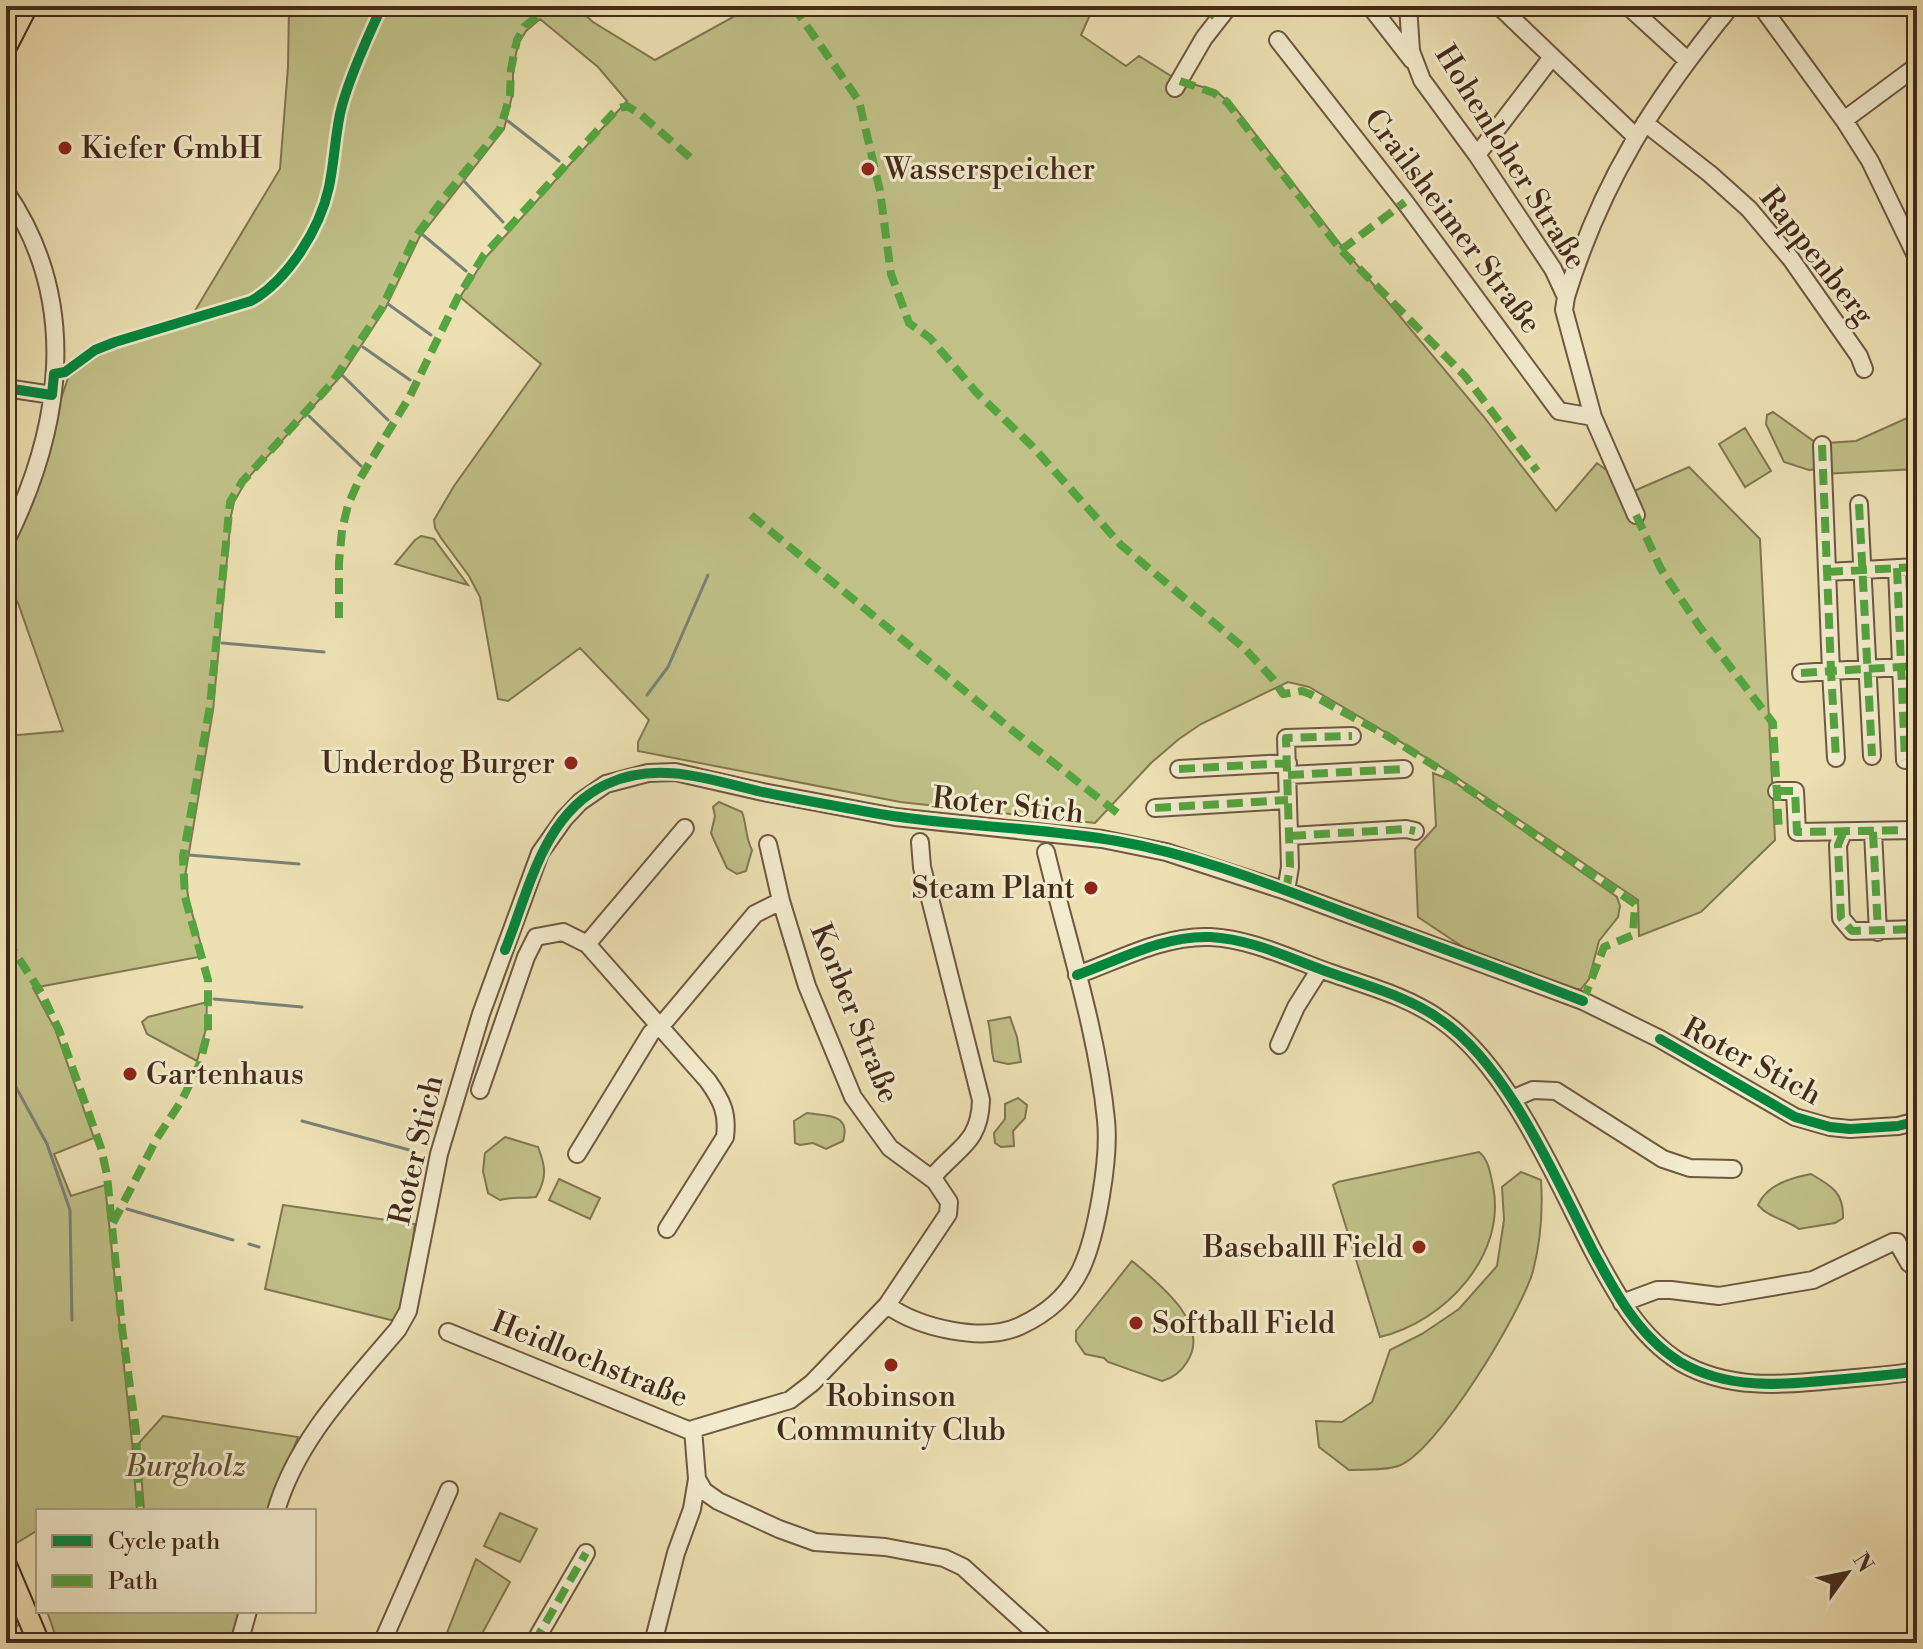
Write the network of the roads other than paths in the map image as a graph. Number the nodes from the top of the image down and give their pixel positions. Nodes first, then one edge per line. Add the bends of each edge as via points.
1 (27, 6) edge
2 (1229, 6) edge
3 (1370, 6) edge
4 (1499, 6) edge
5 (1628, 6) edge
6 (1731, 6) edge
7 (1761, 6) edge
8 (1408, 7) edge
9 (1381, 20) junction
10 (1278, 40) dead end
11 (6, 47) edge
12 (1552, 57) junction
13 (1687, 60) junction
14 (1416, 64) junction
15 (1917, 66) edge
16 (1175, 88) dead end
17 (1844, 120) junction
18 (1640, 130) junction
19 (1477, 155) junction
20 (6, 192) edge
21 (1917, 258) edge
22 (1566, 297) junction
23 (1864, 369) dead end
24 (6, 388) edge
25 (52, 395) junction
26 (1593, 417) junction
27 (1822, 445) dead end
28 (1859, 504) dead end
29 (1636, 515) dead end
30 (6, 541) edge
31 (1917, 567) edge
32 (1897, 568) junction
33 (1862, 569) junction
34 (1827, 572) junction
35 (1906, 666) edge
36 (1867, 669) junction
37 (1831, 671) junction
38 (1801, 673) dead end
39 (1352, 736) dead end
40 (1872, 756) dead end
41 (1836, 758) dead end
42 (1905, 760) dead end
43 (1179, 769) dead end
44 (1288, 769) junction
45 (1404, 769) dead end
46 (1777, 791) dead end
47 (1288, 800) junction
48 (1155, 808) dead end
49 (685, 828) dead end
50 (1917, 830) edge
51 (1415, 831) dead end
52 (1873, 832) junction
53 (1843, 833) junction
54 (1290, 836) junction
55 (920, 842) dead end
56 (768, 844) dead end
57 (1046, 852) dead end
58 (1286, 891) junction
59 (781, 901) junction
60 (1917, 929) edge
61 (1878, 932) junction
62 (587, 944) junction
63 (1320, 969) junction
64 (1077, 975) junction
65 (659, 1026) junction
66 (1279, 1045) dead end
67 (480, 1090) dead end
68 (1512, 1099) junction
69 (1917, 1121) edge
70 (577, 1154) dead end
71 (1733, 1169) dead end
72 (932, 1178) junction
73 (667, 1229) dead end
74 (1917, 1269) edge
75 (1622, 1303) junction
76 (887, 1305) junction
77 (448, 1332) dead end
78 (1917, 1371) edge
79 (693, 1429) junction
80 (697, 1479) junction
81 (449, 1490) dead end
82 (277, 1509) edge
83 (586, 1553) dead end
84 (6, 1565) edge
85 (247, 1613) edge
86 (37, 1643) edge
87 (239, 1643) edge
88 (382, 1643) edge
89 (543, 1643) edge
90 (653, 1643) edge
91 (1047, 1643) edge

1 - 11 main road
2 - 16 street
3 - 9 street
4 - 12 street, Rappenberg
5 - 13 street
6 - 13 street
7 - 17 street
8 - 9 street, Hohenloher Straße
8 - 14 street, Hohenloher Straße
9 - 14 street
10 - 26 street, Crailsheimer Straße via 1559,411
12 - 18 street, Rappenberg
12 - 19 street
13 - 18 street
14 - 19 street, Hohenloher Straße via 1433,97
15 - 17 street
17 - 21 street
18 - 22 street via 1598,207
18 - 23 street, Rappenberg via 1730,190 1768,230
19 - 22 street, Hohenloher Straße
20 - 25 street via 32,238 48,286 55,329
22 - 26 street, Hohenloher Straße via 1564,310
24 - 25 street
25 - 30 street via 46,439
26 - 29 street, Hohenloher Straße
27 - 34 street
28 - 33 street
31 - 32 street
32 - 33 street
32 - 35 street
33 - 34 street
33 - 36 street
34 - 37 street
35 - 36 street
35 - 42 street
36 - 37 street
36 - 40 street
37 - 38 street
37 - 41 street
39 - 44 street via 1286,738
43 - 44 street
44 - 45 street
44 - 47 street
46 - 53 street via 1795,791 1797,832
47 - 48 street
47 - 54 street
49 - 62 street
50 - 52 street
51 - 54 street
52 - 53 street
52 - 61 street
53 - 61 street via 1838,845 1841,918 1852,931
54 - 58 street
55 - 72 street via 981,1100 981,1120 972,1138
56 - 59 street, Korber Straße
57 - 64 street
58 - 69 street, Roter Stich via 1583,1001 1795,1117 1850,1129
58 - 82 street, Roter Stich via 1117,841 895,817 675,772 606,784 580,802 540,853 481,1014 439,1154 408,1311 314,1430
59 - 65 street via 755,914
59 - 72 street, Korber Straße via 807,986 853,1097 890,1148
60 - 61 street
62 - 65 street
62 - 67 street via 563,932 536,937
63 - 64 street via 1242,942 1208,937 1169,942
63 - 66 street
63 - 68 street via 1439,1018 1480,1054
64 - 76 street via 1107,1121 1100,1191 1081,1270 1045,1313 1006,1333 961,1332 903,1316
65 - 70 street
65 - 73 street via 708,1081 723,1102 727,1120 725,1137
68 - 71 street via 1533,1090 1556,1091 1663,1159 1690,1168
68 - 75 street
72 - 76 street, Korber Straße via 950,1208
74 - 75 street via 1893,1242 1813,1280 1719,1296 1657,1290
75 - 78 street via 1649,1337 1679,1361 1728,1380 1788,1384
76 - 79 street, Korber Straße via 790,1400
77 - 79 street, Heidlochstraße
79 - 80 street, Heidlochstraße
80 - 90 street, Heidlochstraße
80 - 91 street via 718,1501 805,1538 944,1558 963,1567
81 - 88 street
83 - 89 street via 538,1636
84 - 86 main road
85 - 87 street

